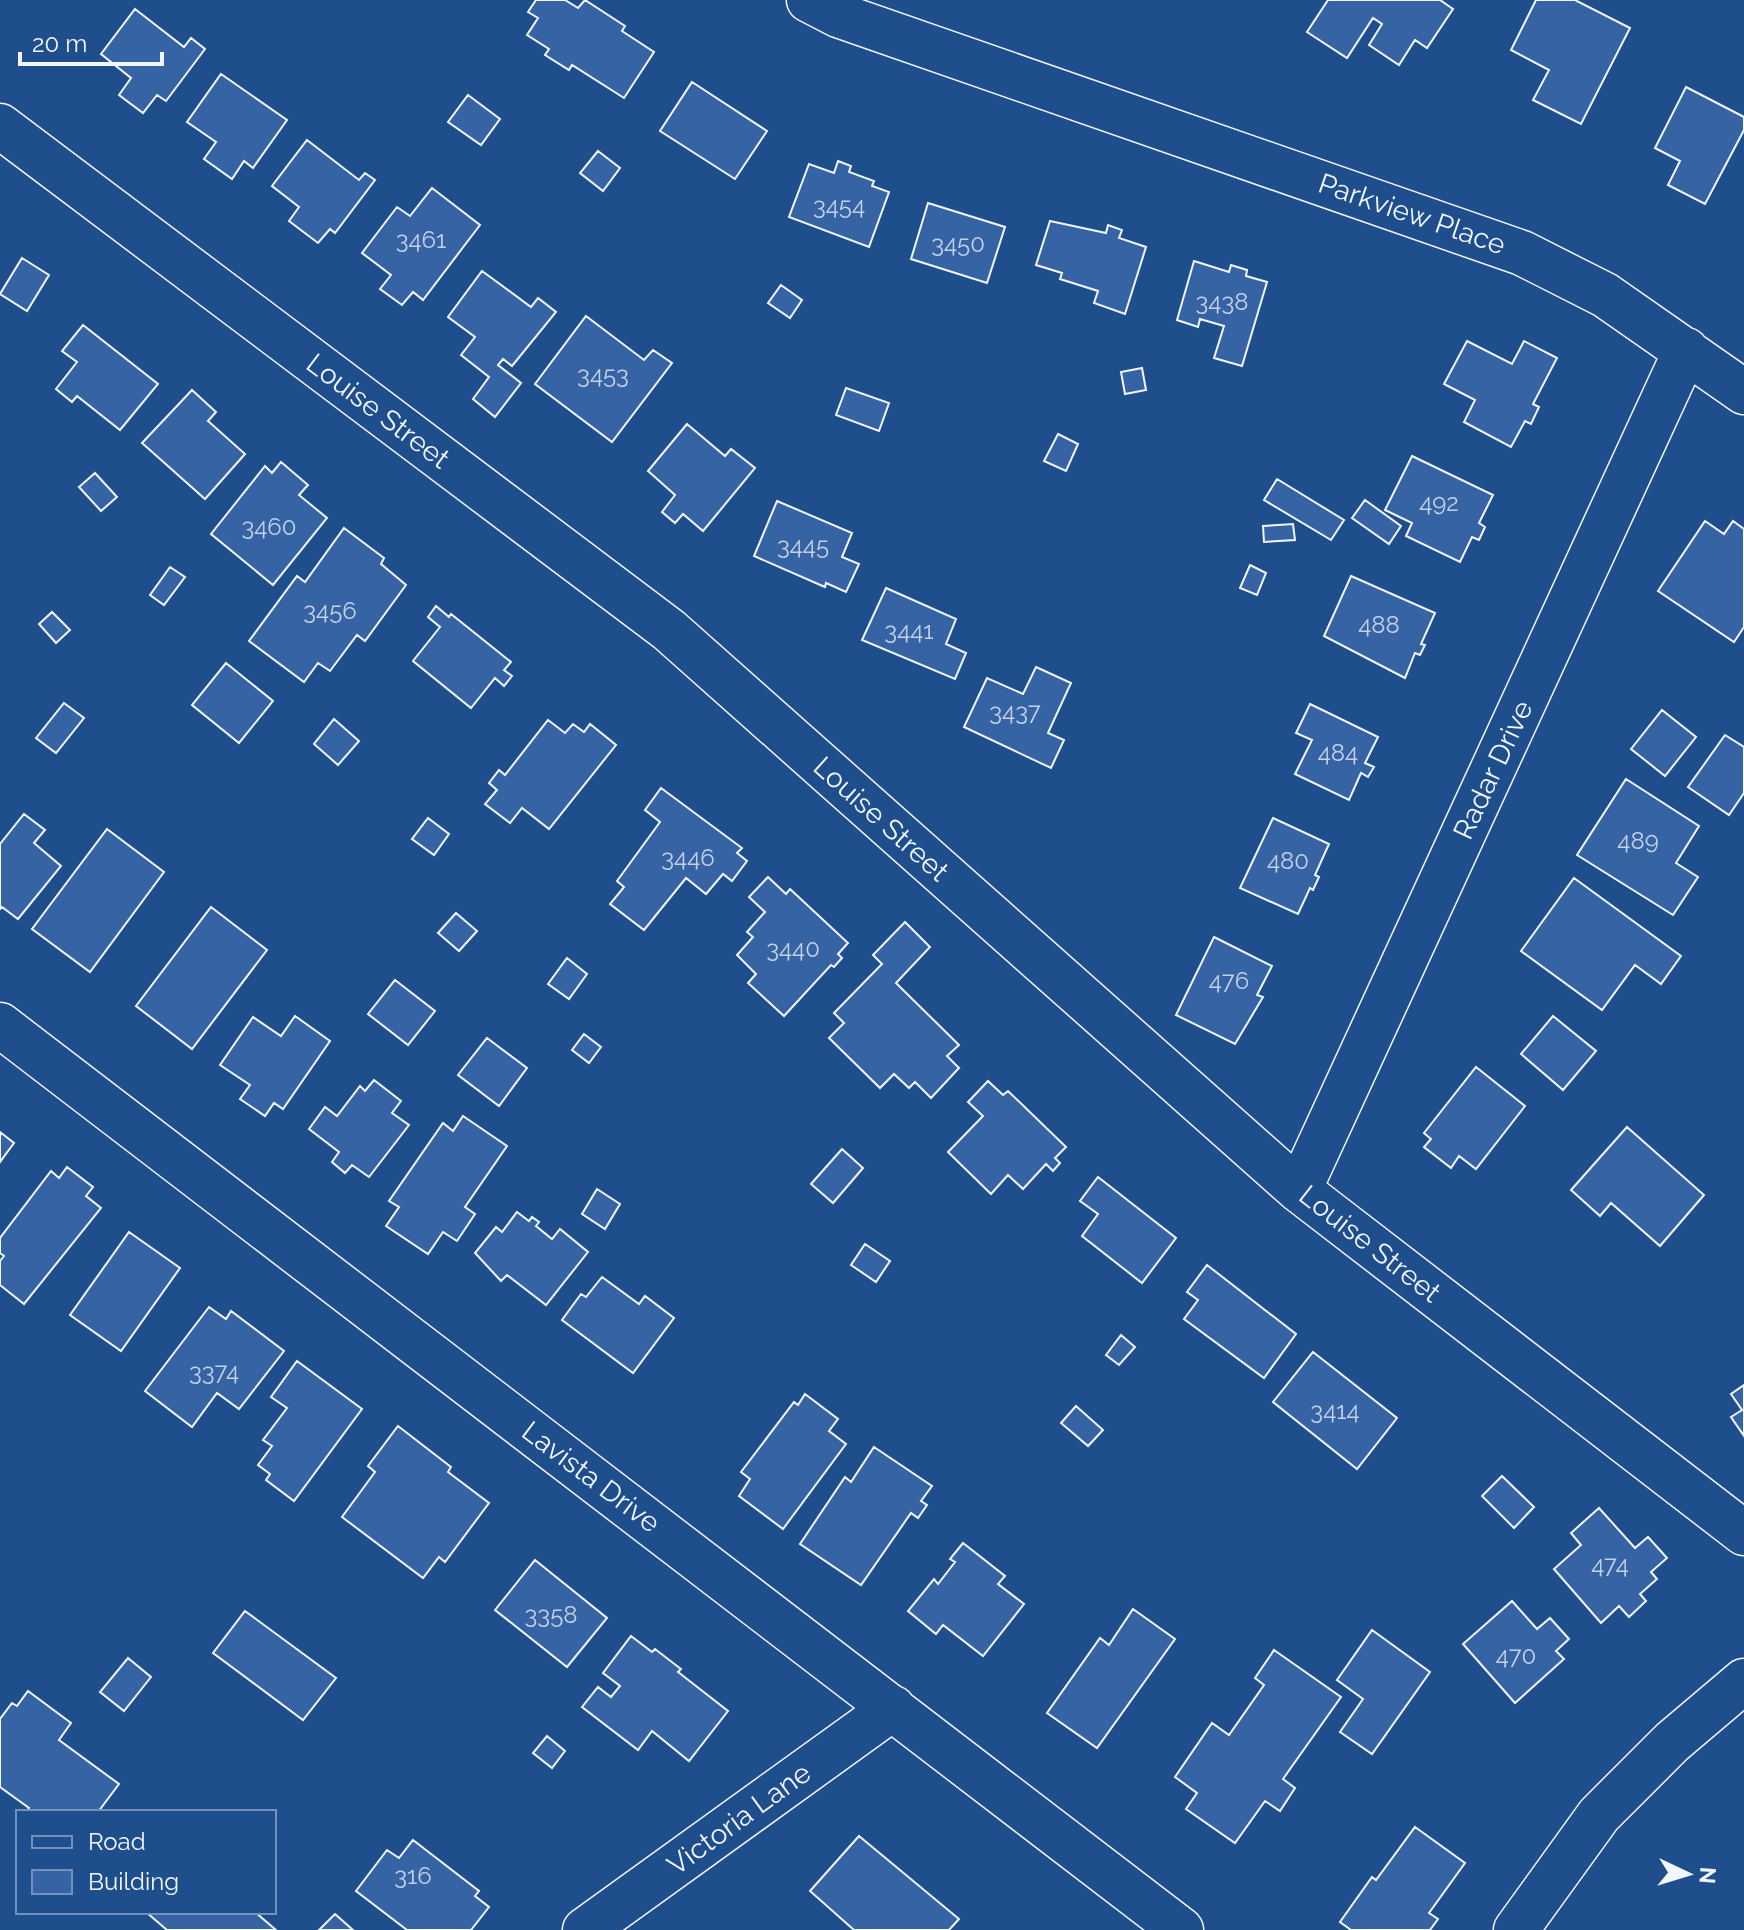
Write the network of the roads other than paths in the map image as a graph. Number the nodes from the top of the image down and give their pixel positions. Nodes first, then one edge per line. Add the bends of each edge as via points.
1 (809, 0) edge
2 (0, 126) edge
3 (1686, 350) junction
4 (1744, 392) edge
5 (0, 1025) edge
6 (1299, 1190) junction
7 (1744, 1533) edge
8 (1744, 1681) edge
9 (893, 1708) junction
10 (585, 1930) edge
11 (1181, 1930) edge
12 (1516, 1930) edge

1 - 3 street, Parkview Place via 866,25 1522,253 1605,295
2 - 6 street, Louise Street via 669,630
3 - 4 street, Parkview Place
3 - 6 street, Radar Drive
5 - 9 street, Lavista Drive
6 - 7 street, Louise Street
8 - 12 street via 1672,1742 1599,1815
9 - 10 street, Victoria Lane
9 - 11 street, Lavista Drive

